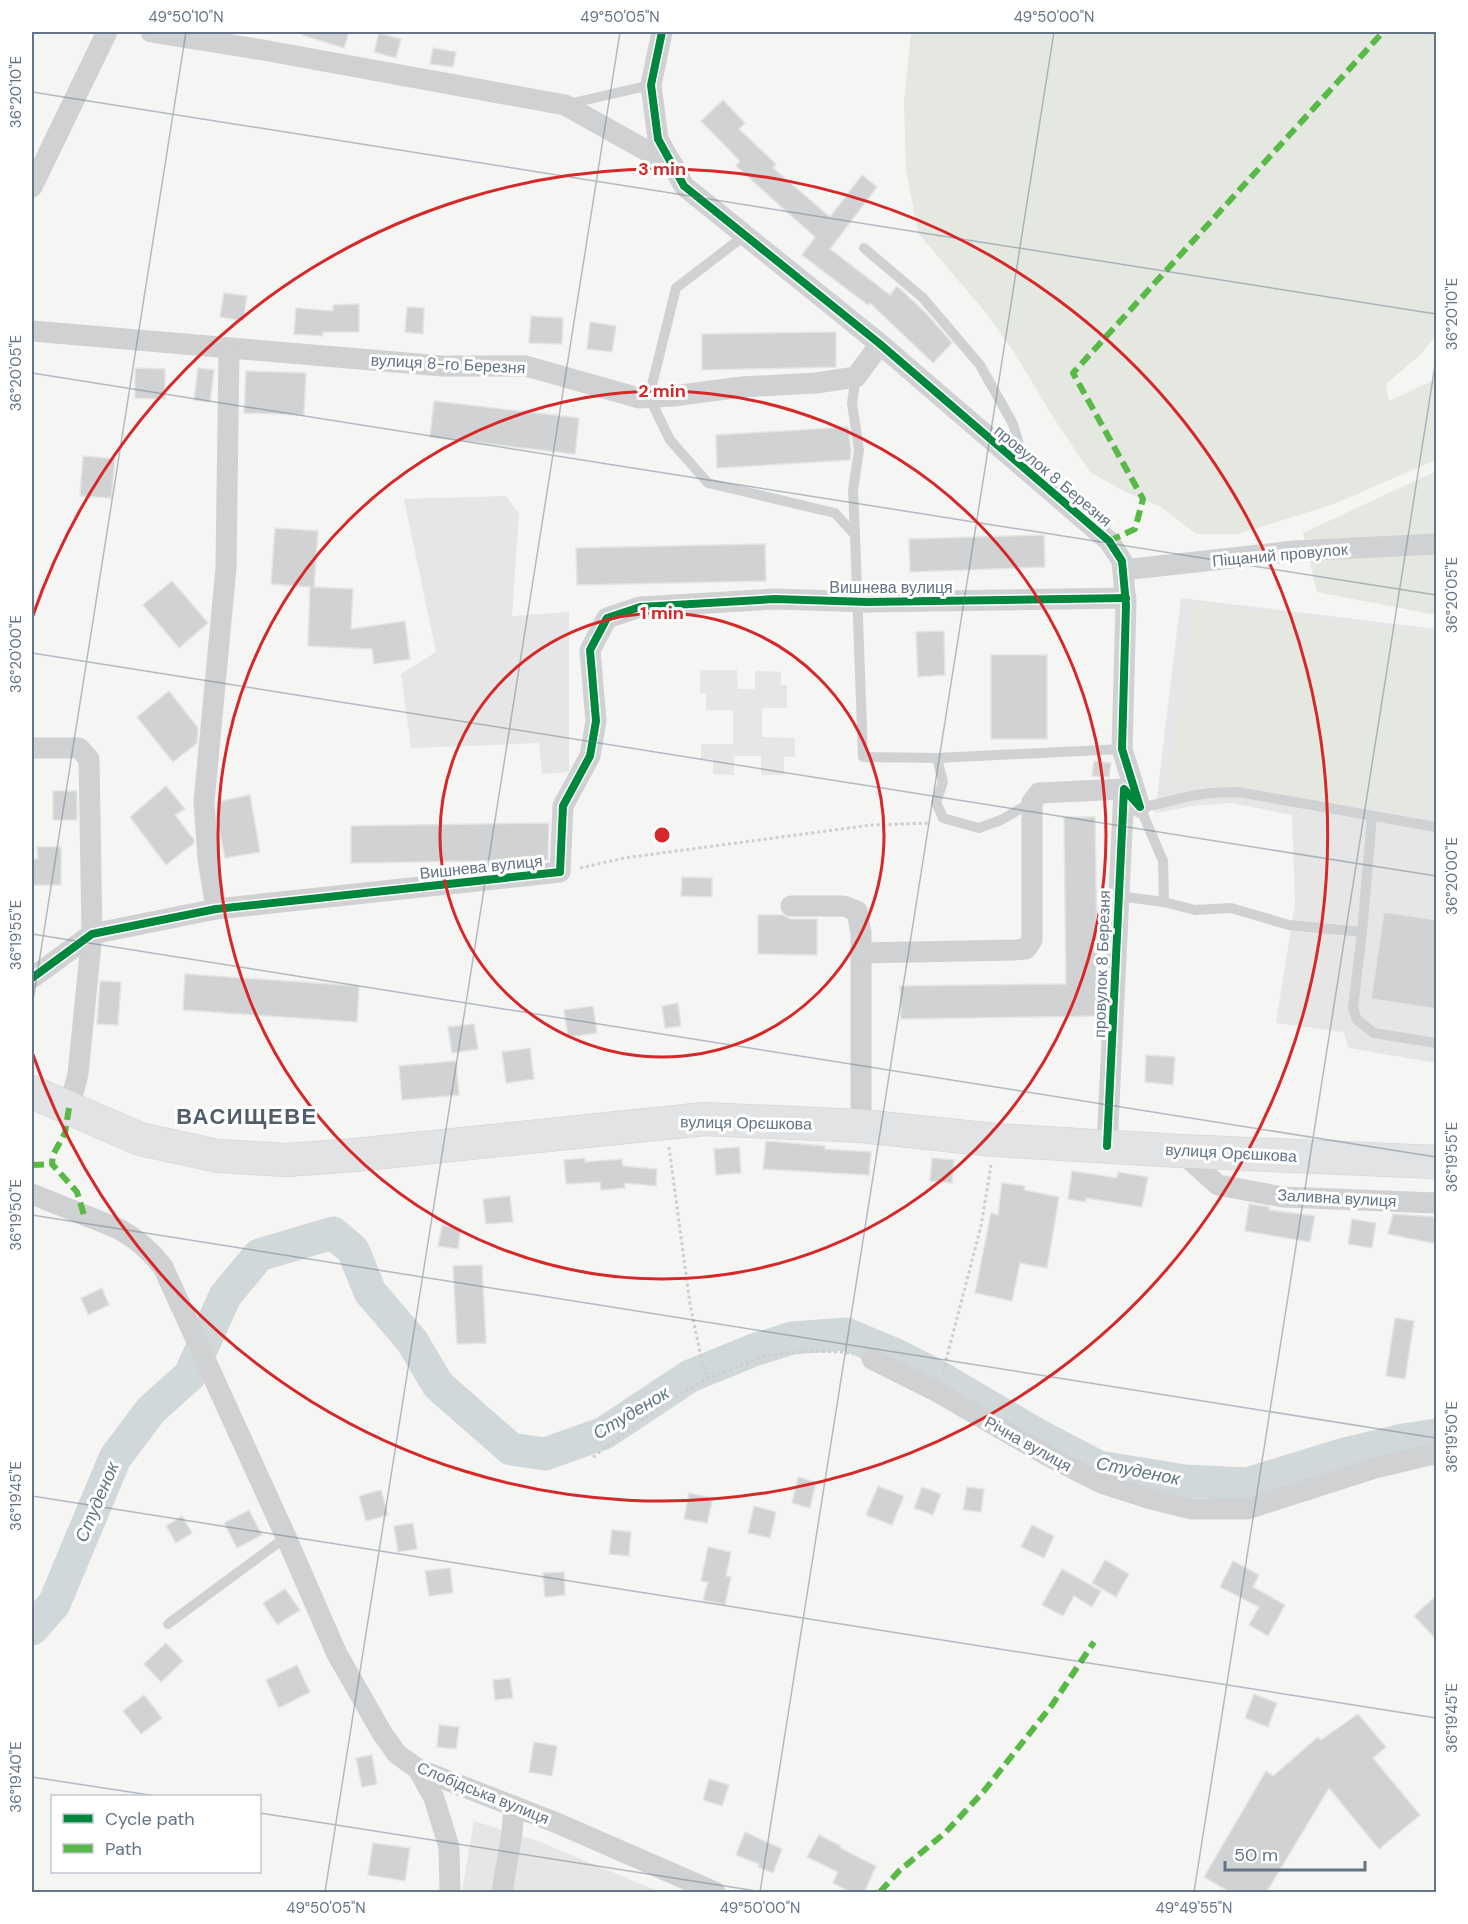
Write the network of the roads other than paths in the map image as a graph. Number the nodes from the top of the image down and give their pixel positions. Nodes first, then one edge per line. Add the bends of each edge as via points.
1 (107, 32) edge
2 (151, 32) edge
3 (662, 32) edge
4 (651, 85) junction
5 (565, 105) junction
6 (674, 166) junction
7 (32, 187) edge
8 (744, 236) junction
9 (864, 248) dead end
10 (32, 331) edge
11 (880, 344) junction
12 (229, 349) junction
13 (856, 376) junction
14 (650, 397) junction
15 (1026, 471) junction
16 (855, 535) junction
17 (1437, 544) edge
18 (1123, 570) junction
19 (1126, 598) junction
20 (858, 602) junction
21 (32, 748) edge
22 (1122, 749) junction
23 (937, 758) junction
24 (1124, 789) junction
25 (1032, 802) junction
26 (1140, 807) junction
27 (1372, 817) junction
28 (1437, 827) edge
29 (1118, 896) junction
30 (1164, 902) junction
31 (792, 906) dead end
32 (216, 909) junction
33 (1362, 932) junction
34 (92, 934) junction
35 (861, 953) junction
36 (32, 978) edge
37 (1437, 1043) edge
38 (32, 1092) edge
39 (69, 1108) junction
40 (861, 1126) junction
41 (1107, 1146) junction
42 (1180, 1151) junction
43 (1437, 1162) edge
44 (32, 1194) edge
45 (1437, 1203) edge
46 (872, 1359) road end
47 (1437, 1455) edge
48 (286, 1537) junction
49 (168, 1624) dead end
50 (418, 1769) junction
51 (514, 1806) junction
52 (450, 1893) edge
53 (502, 1893) edge
54 (715, 1893) edge

1 - 7 street
2 - 5 street
3 - 4 street, провулок 8 Березня
4 - 5 lane
4 - 6 street, провулок 8 Березня via 658,139
5 - 6 street
6 - 8 street, провулок 8 Березня via 684,186
8 - 11 street, провулок 8 Березня
8 - 14 lane via 676,288
9 - 15 lane via 923,298 980,365 1013,424
10 - 12 street, вулиця 8-го Березня
11 - 13 street
11 - 15 street, провулок 8 Березня
12 - 14 street, вулиця 8-го Березня via 442,366 526,366 639,398
12 - 32 street via 226,568 204,802
13 - 14 street, вулиця 8-го Березня
13 - 16 lane via 852,403 859,450 853,490
14 - 16 lane via 670,440 708,483 835,513
15 - 18 street, провулок 8 Березня via 1109,541 1122,561
16 - 20 lane
17 - 18 street, Піщаний провулок via 1294,551
18 - 19 street, провулок 8 Березня
19 - 20 street, Вишнева вулиця
19 - 22 street, провулок 8 Березня
20 - 23 lane via 863,757
20 - 32 street, Вишнева вулиця via 775,599 640,607 607,618 590,650 596,721 590,756 563,806 560,872
21 - 34 street via 79,748 89,759
22 - 23 lane
22 - 26 street, провулок 8 Березня
23 - 25 lane via 943,782 936,802 943,818 979,828
24 - 25 street via 1039,793
24 - 26 street
24 - 29 street, провулок 8 Березня
25 - 35 street via 1032,940 1026,949
26 - 27 lane via 1209,792 1238,792
26 - 30 lane via 1163,861
27 - 28 lane
27 - 33 lane
29 - 30 lane
29 - 41 street, провулок 8 Березня
30 - 33 lane via 1195,910 1231,908 1290,925
31 - 35 street via 844,906 857,911
32 - 34 street, Вишнева вулиця
33 - 37 lane via 1353,1008 1357,1020 1374,1033
34 - 36 street, Вишнева вулиця
34 - 39 street via 78,1074
35 - 40 street
38 - 39 main road, вулиця Орєшкова
39 - 40 main road, вулиця Орєшкова via 140,1139 218,1156 286,1160 704,1119
40 - 41 main road, вулиця Орєшкова via 995,1140
41 - 42 main road, вулиця Орєшкова
42 - 43 main road, вулиця Орєшкова
42 - 45 street, Заливна вулиця via 1218,1185 1283,1197
44 - 48 street, Слобідська вулиця via 119,1229 144,1245 163,1266
46 - 47 street, Річна вулиця via 1101,1483 1192,1509 1247,1509 1375,1468
48 - 49 lane
48 - 50 street, Слобідська вулиця via 337,1654 397,1754
50 - 51 street, Слобідська вулиця
50 - 52 street via 434,1798 449,1847
51 - 53 street
51 - 54 street, Слобідська вулиця

